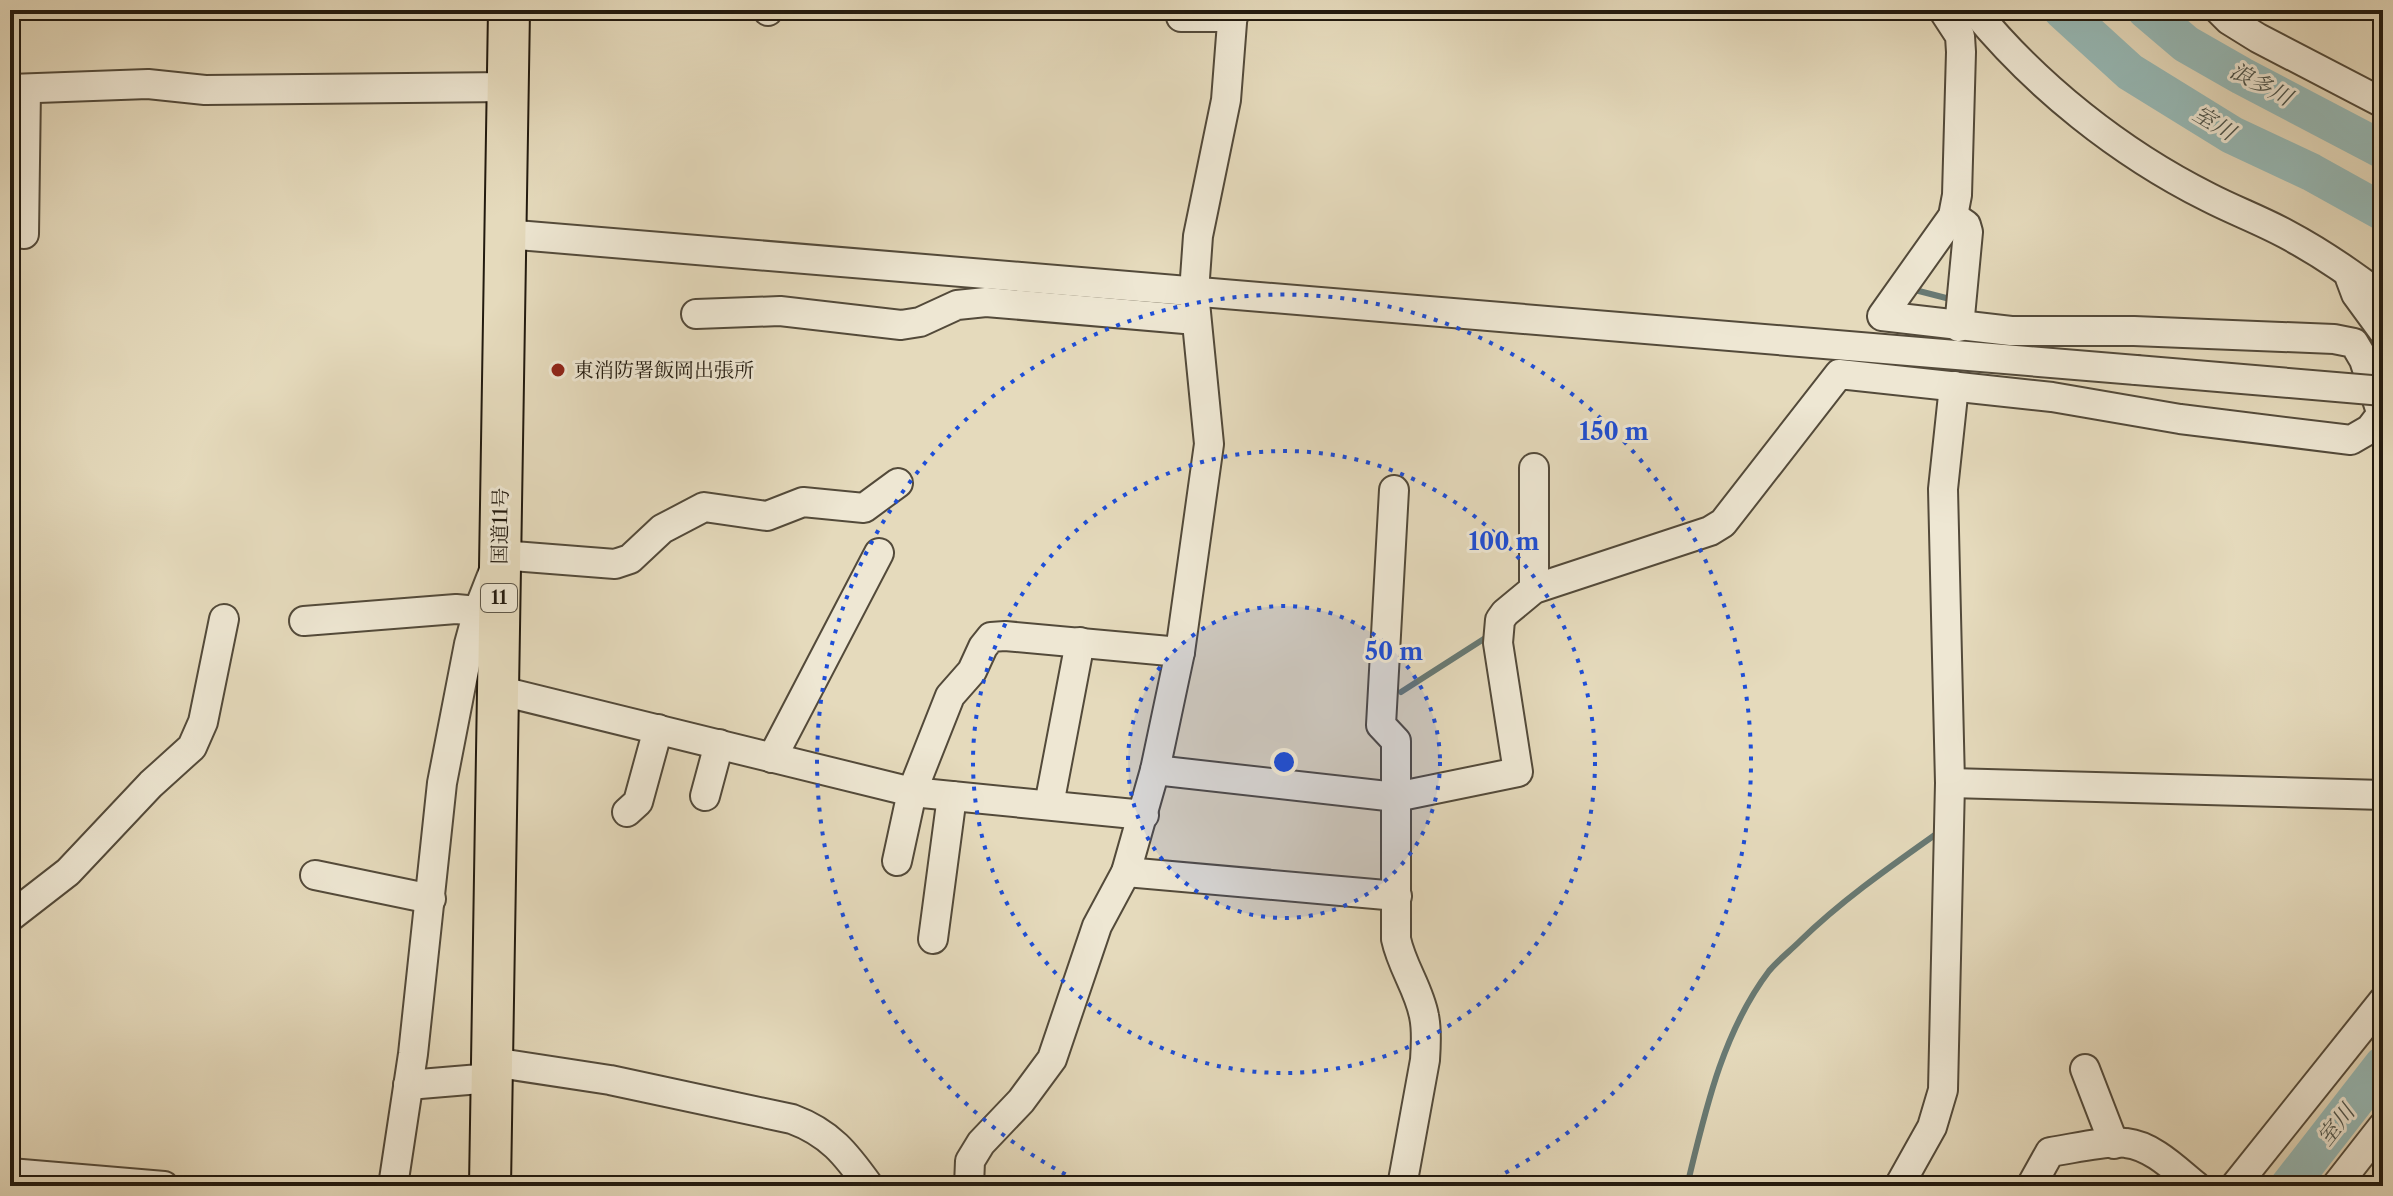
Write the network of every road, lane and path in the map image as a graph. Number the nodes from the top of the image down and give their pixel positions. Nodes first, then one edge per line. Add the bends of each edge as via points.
1 (509, 10) edge
2 (1181, 10) edge
3 (1943, 10) edge
4 (1974, 10) edge
5 (2219, 10) edge
6 (1233, 13) edge
7 (508, 87) junction
8 (18, 89) edge
9 (2383, 103) edge
10 (1953, 216) junction
11 (24, 234) dead end
12 (505, 234) junction
13 (2348, 272) junction
14 (1194, 292) junction
15 (2383, 298) edge
16 (696, 314) dead end
17 (1196, 320) junction
18 (1920, 321) junction
19 (1959, 327) junction
20 (2383, 331) edge
21 (1917, 351) junction
22 (1914, 382) junction
23 (1954, 386) junction
24 (2382, 405) edge
25 (1534, 468) dead end
26 (898, 483) dead end
27 (1394, 490) dead end
28 (879, 553) dead end
29 (500, 555) junction
30 (1534, 589) junction
31 (478, 611) junction
32 (224, 619) dead end
33 (304, 621) dead end
34 (1080, 642) junction
35 (1180, 652) junction
36 (497, 690) junction
37 (658, 729) junction
38 (719, 744) junction
39 (772, 758) junction
40 (1155, 770) junction
41 (1950, 783) junction
42 (912, 792) junction
43 (2383, 795) edge
44 (705, 796) dead end
45 (952, 796) junction
46 (1396, 797) junction
47 (1049, 805) junction
48 (627, 812) dead end
49 (1144, 815) junction
50 (897, 861) dead end
51 (1126, 872) junction
52 (315, 875) dead end
53 (1397, 896) junction
54 (431, 899) junction
55 (10, 917) edge
56 (933, 939) dead end
57 (2383, 1001) edge
58 (2085, 1069) dead end
59 (492, 1070) junction
60 (408, 1085) junction
61 (2383, 1126) edge
62 (2114, 1144) junction
63 (10, 1173) edge
64 (164, 1186) edge
65 (393, 1186) edge
66 (490, 1186) edge
67 (869, 1186) edge
68 (969, 1186) edge
69 (1402, 1186) edge
70 (1899, 1186) edge
71 (2031, 1186) edge
72 (2196, 1186) edge
73 (2235, 1186) edge
74 (2336, 1186) edge

1 - 7 highway, 国道11号 / 11
2 - 6 street via 1181,17
3 - 10 street via 1960,36 1961,52
4 - 13 street via 2021,61 2106,132 2206,197 2285,233
5 - 9 street via 2258,38
6 - 14 street via 1226,100 1198,236
7 - 8 street via 205,90 148,84
7 - 12 highway, 国道11号 / 11
8 - 11 street
10 - 18 street via 1882,316
10 - 19 street via 1968,232
12 - 14 street
12 - 29 highway, 国道11号 / 11
13 - 15 street
13 - 20 street via 2356,294
14 - 17 street
14 - 21 street
16 - 17 street via 780,311 901,325 957,305 986,302
17 - 35 street via 1209,444
18 - 19 street
18 - 21 street
19 - 24 street via 2334,339 2354,343
21 - 22 street
21 - 24 street, bridge via 2136,370
22 - 23 street
22 - 30 street via 1839,374 1723,523
23 - 24 street via 2351,440 2370,429
23 - 41 street via 1943,489
25 - 30 street
26 - 29 street via 864,508 803,502 767,516 704,507 662,529 630,559 615,564
27 - 46 street via 1381,725 1396,741
28 - 39 street
29 - 31 street
29 - 36 highway, 国道11号 / 11
30 - 46 street via 1500,620 1498,643 1518,772
31 - 33 street
31 - 54 street via 442,783
32 - 55 street via 203,722 192,747 68,872
34 - 35 street
34 - 42 street via 991,637 950,696
34 - 47 street
35 - 40 street
36 - 37 street
36 - 59 highway, 国道11号 / 11
37 - 38 street
37 - 48 street via 638,802
38 - 39 street
38 - 44 street
39 - 42 street
40 - 46 street
40 - 49 street
41 - 43 street
41 - 70 street via 1943,1090 1932,1127
42 - 45 street
42 - 50 street
45 - 47 street
45 - 56 street
46 - 53 street
47 - 49 street
49 - 51 street
51 - 53 street
51 - 68 street via 1097,926 1052,1059 981,1143 970,1161
52 - 54 street
53 - 69 street via 1396,939 1421,1003 1426,1041
54 - 60 street
57 - 73 street
58 - 62 street
59 - 60 street
59 - 66 highway, 国道11号 / 11
59 - 67 street via 610,1080 792,1119 829,1137
60 - 65 street
61 - 74 street
62 - 71 street via 2050,1152
62 - 72 street via 2144,1148
63 - 64 street

